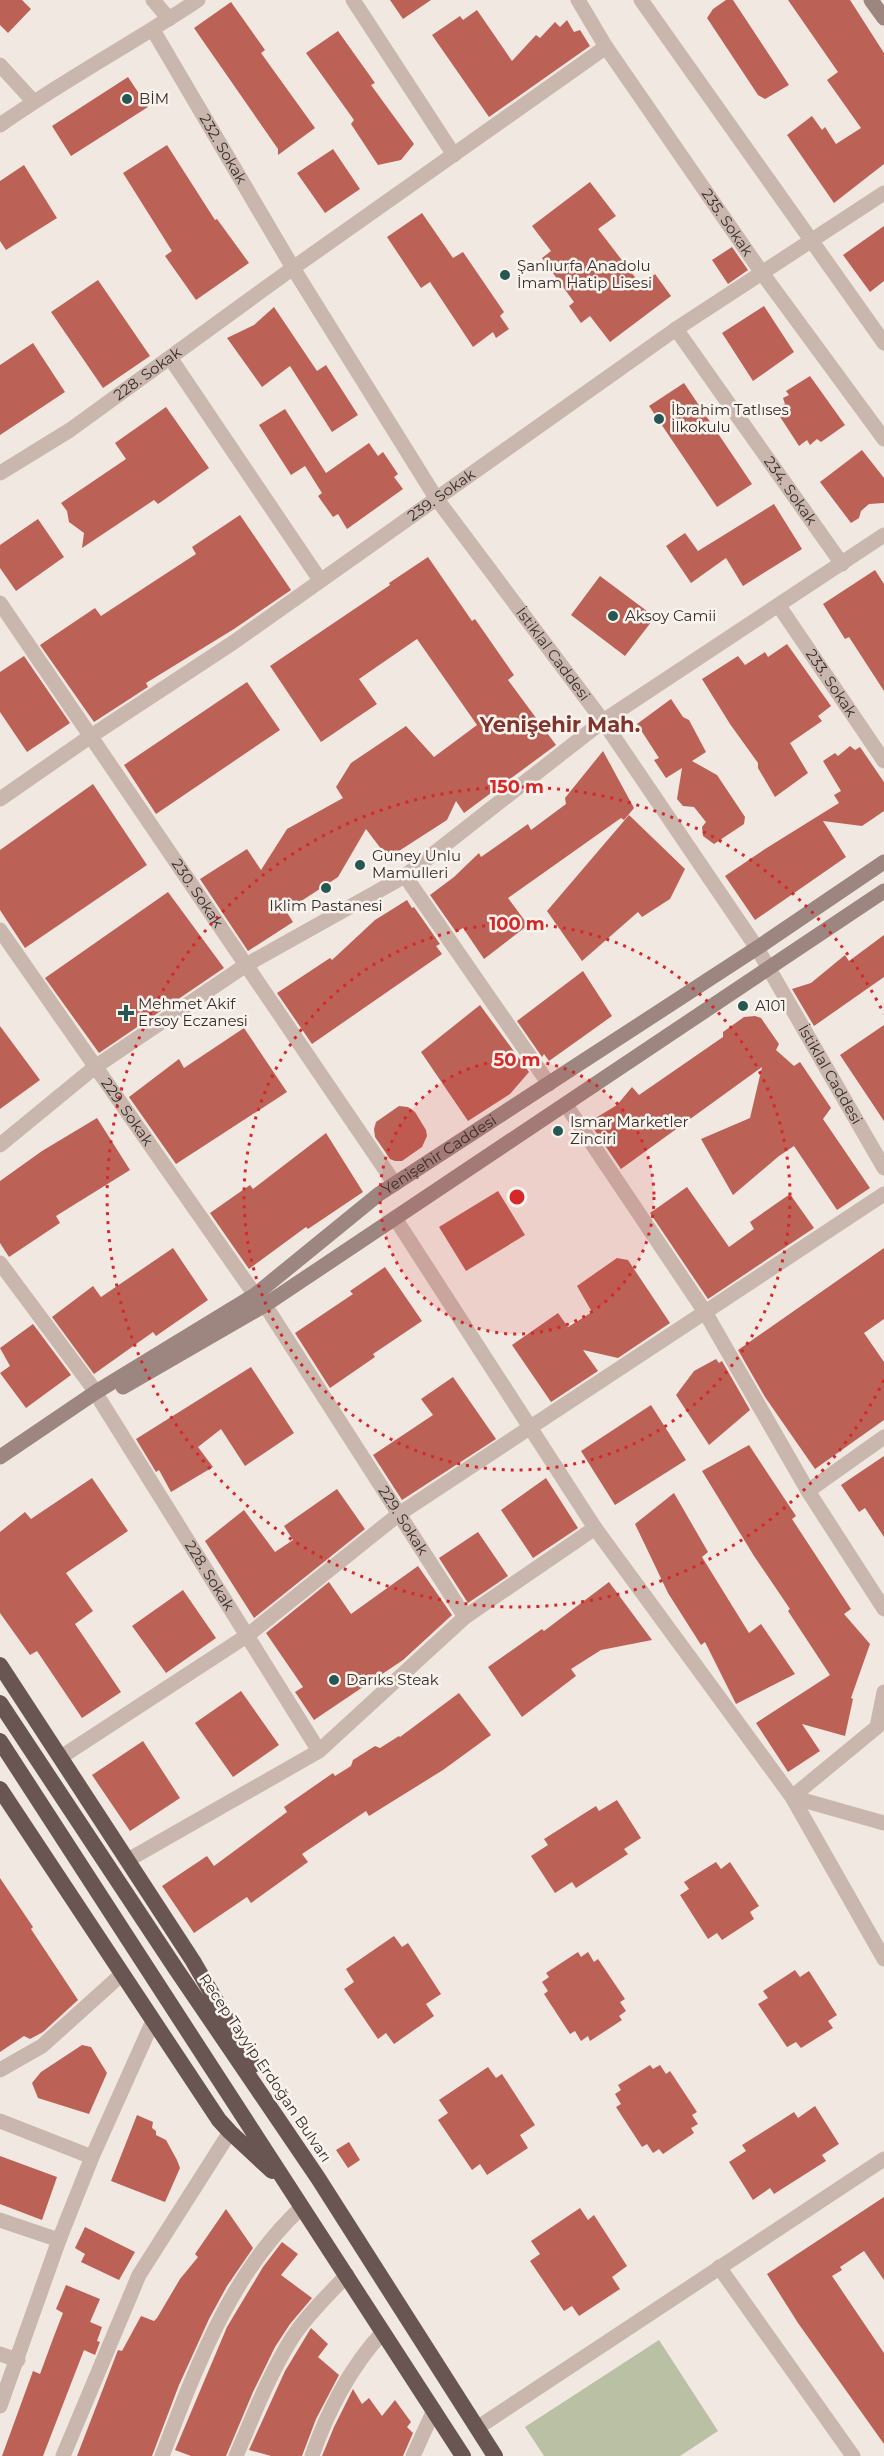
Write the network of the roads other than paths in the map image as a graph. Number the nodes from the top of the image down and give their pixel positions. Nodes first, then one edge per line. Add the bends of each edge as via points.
1 (153, 0) edge
2 (198, 0) edge
3 (352, 0) edge
4 (578, 0) edge
5 (641, 0) edge
6 (872, 0) edge
7 (884, 18) edge
8 (169, 19) junction
9 (153, 30) junction
10 (606, 47) junction
11 (0, 64) edge
12 (33, 101) junction
13 (0, 125) edge
14 (454, 155) junction
15 (884, 193) edge
16 (812, 240) junction
17 (293, 268) junction
18 (762, 273) junction
19 (676, 329) junction
20 (884, 343) edge
21 (171, 358) junction
22 (884, 440) edge
23 (0, 473) edge
24 (436, 498) junction
25 (884, 535) edge
26 (842, 564) junction
27 (320, 580) junction
28 (0, 603) edge
29 (779, 606) junction
30 (603, 721) junction
31 (91, 736) junction
32 (884, 760) edge
33 (0, 799) edge
34 (884, 862) edge
35 (405, 876) junction
36 (884, 891) edge
37 (0, 930) edge
38 (757, 948) junction
39 (246, 965) junction
40 (768, 969) junction
41 (95, 1067) junction
42 (549, 1084) junction
43 (566, 1105) junction
44 (0, 1145) edge
45 (884, 1168) edge
46 (395, 1184) junction
47 (884, 1194) edge
48 (395, 1218) junction
49 (0, 1263) edge
50 (260, 1300) junction
51 (705, 1312) junction
52 (98, 1396) junction
53 (531, 1428) junction
54 (884, 1437) edge
55 (0, 1457) edge
56 (0, 1468) edge
57 (808, 1491) junction
58 (399, 1514) junction
59 (595, 1528) junction
60 (884, 1609) edge
61 (465, 1617) junction
62 (248, 1635) junction
63 (0, 1665) edge
64 (884, 1692) edge
65 (0, 1703) edge
66 (0, 1741) edge
67 (319, 1751) junction
68 (61, 1757) junction
69 (0, 1789) edge
70 (792, 1797) junction
71 (884, 1823) edge
72 (128, 1860) junction
73 (883, 1951) edge
74 (122, 1974) junction
75 (153, 2021) junction
76 (0, 2070) edge
77 (0, 2121) edge
78 (230, 2133) junction
79 (92, 2157) junction
80 (884, 2159) edge
81 (318, 2178) junction
82 (289, 2186) junction
83 (302, 2207) junction
84 (0, 2220) edge
85 (59, 2240) junction
86 (719, 2267) junction
87 (347, 2275) junction
88 (383, 2332) junction
89 (0, 2354) edge
90 (18, 2360) junction
91 (0, 2406) edge
92 (434, 2410) junction
93 (477, 2428) junction
94 (63, 2456) edge
95 (162, 2456) edge
96 (236, 2456) edge
97 (312, 2456) edge
98 (413, 2456) edge
99 (463, 2456) edge
100 (495, 2456) edge
101 (853, 2456) edge

1 - 8 street
2 - 8 street
3 - 14 street
4 - 10 street, 235. Sokak
5 - 16 street
6 - 7 main road
8 - 9 street
9 - 12 street
9 - 17 street, 232. Sokak
10 - 14 street, 228. Sokak
10 - 18 street, 235. Sokak
11 - 12 street
12 - 13 street
14 - 17 street, 228. Sokak
15 - 16 street, 239. Sokak
16 - 18 street, 239. Sokak
16 - 20 street
17 - 21 street, 228. Sokak
17 - 24 street, İstiklal Caddesi
18 - 19 street, 239. Sokak
18 - 22 street, 235. Sokak
19 - 24 street, 239. Sokak
19 - 26 street, 234. Sokak
21 - 23 street, 228. Sokak via 70,430
21 - 27 street
24 - 27 street, 239. Sokak
24 - 30 street, İstiklal Caddesi
25 - 26 street
26 - 29 street
27 - 31 street, 239. Sokak
28 - 31 street, 230. Sokak
29 - 30 street
29 - 32 street, 233. Sokak
30 - 35 street
30 - 38 street, İstiklal Caddesi
31 - 33 street, 239. Sokak
31 - 39 street, 230. Sokak
34 - 38 main road, Yenişehir Caddesi
35 - 39 street
35 - 42 street
36 - 40 main road, Yenişehir Caddesi
37 - 41 street, 229. Sokak
38 - 40 street, İstiklal Caddesi
38 - 42 main road, Yenişehir Caddesi
39 - 41 street
39 - 46 street, 230. Sokak
40 - 43 main road, Yenişehir Caddesi
40 - 45 street, İstiklal Caddesi
41 - 44 street
41 - 50 street, 229. Sokak
42 - 46 main road, Yenişehir Caddesi
43 - 48 main road, Yenişehir Caddesi
43 - 51 street
46 - 50 main road, Yenişehir Caddesi
47 - 51 street
48 - 50 main road, Yenişehir Caddesi
48 - 53 street
49 - 52 street, 228. Sokak
50 - 52 main road, Yenişehir Caddesi
50 - 58 street, 229. Sokak
51 - 53 street
51 - 57 street
52 - 55 main road, Yenişehir Caddesi
52 - 56 main road, Yenişehir Caddesi
52 - 62 street, 228. Sokak
53 - 58 street
53 - 59 street
54 - 57 street
57 - 60 street
58 - 61 street, 229. Sokak
58 - 62 street
59 - 61 street
59 - 70 street
61 - 67 street
62 - 67 street, 228. Sokak
62 - 68 street
63 - 68 highway
64 - 70 street via 877,1727
65 - 81 highway, Recep Tayyip Erdoğan Bulvarı
66 - 82 highway
67 - 72 street
68 - 72 highway
69 - 74 highway
70 - 71 street
70 - 73 street
72 - 81 highway via 193,1961
74 - 75 highway
74 - 76 street via 42,2046
75 - 78 highway
75 - 79 street
77 - 79 street
78 - 82 highway
78 - 94 street via 139,2275
79 - 85 street
80 - 86 street
81 - 93 highway, Recep Tayyip Erdoğan Bulvarı
82 - 83 highway
83 - 87 highway
83 - 95 street via 264,2249 232,2297 202,2354
84 - 85 street
85 - 90 street
86 - 93 street
86 - 101 street
87 - 88 highway
87 - 96 street via 293,2337
88 - 92 highway
88 - 97 street via 370,2346 324,2422
89 - 90 street
90 - 91 street
92 - 98 street
92 - 99 highway
93 - 100 highway, Recep Tayyip Erdoğan Bulvarı

